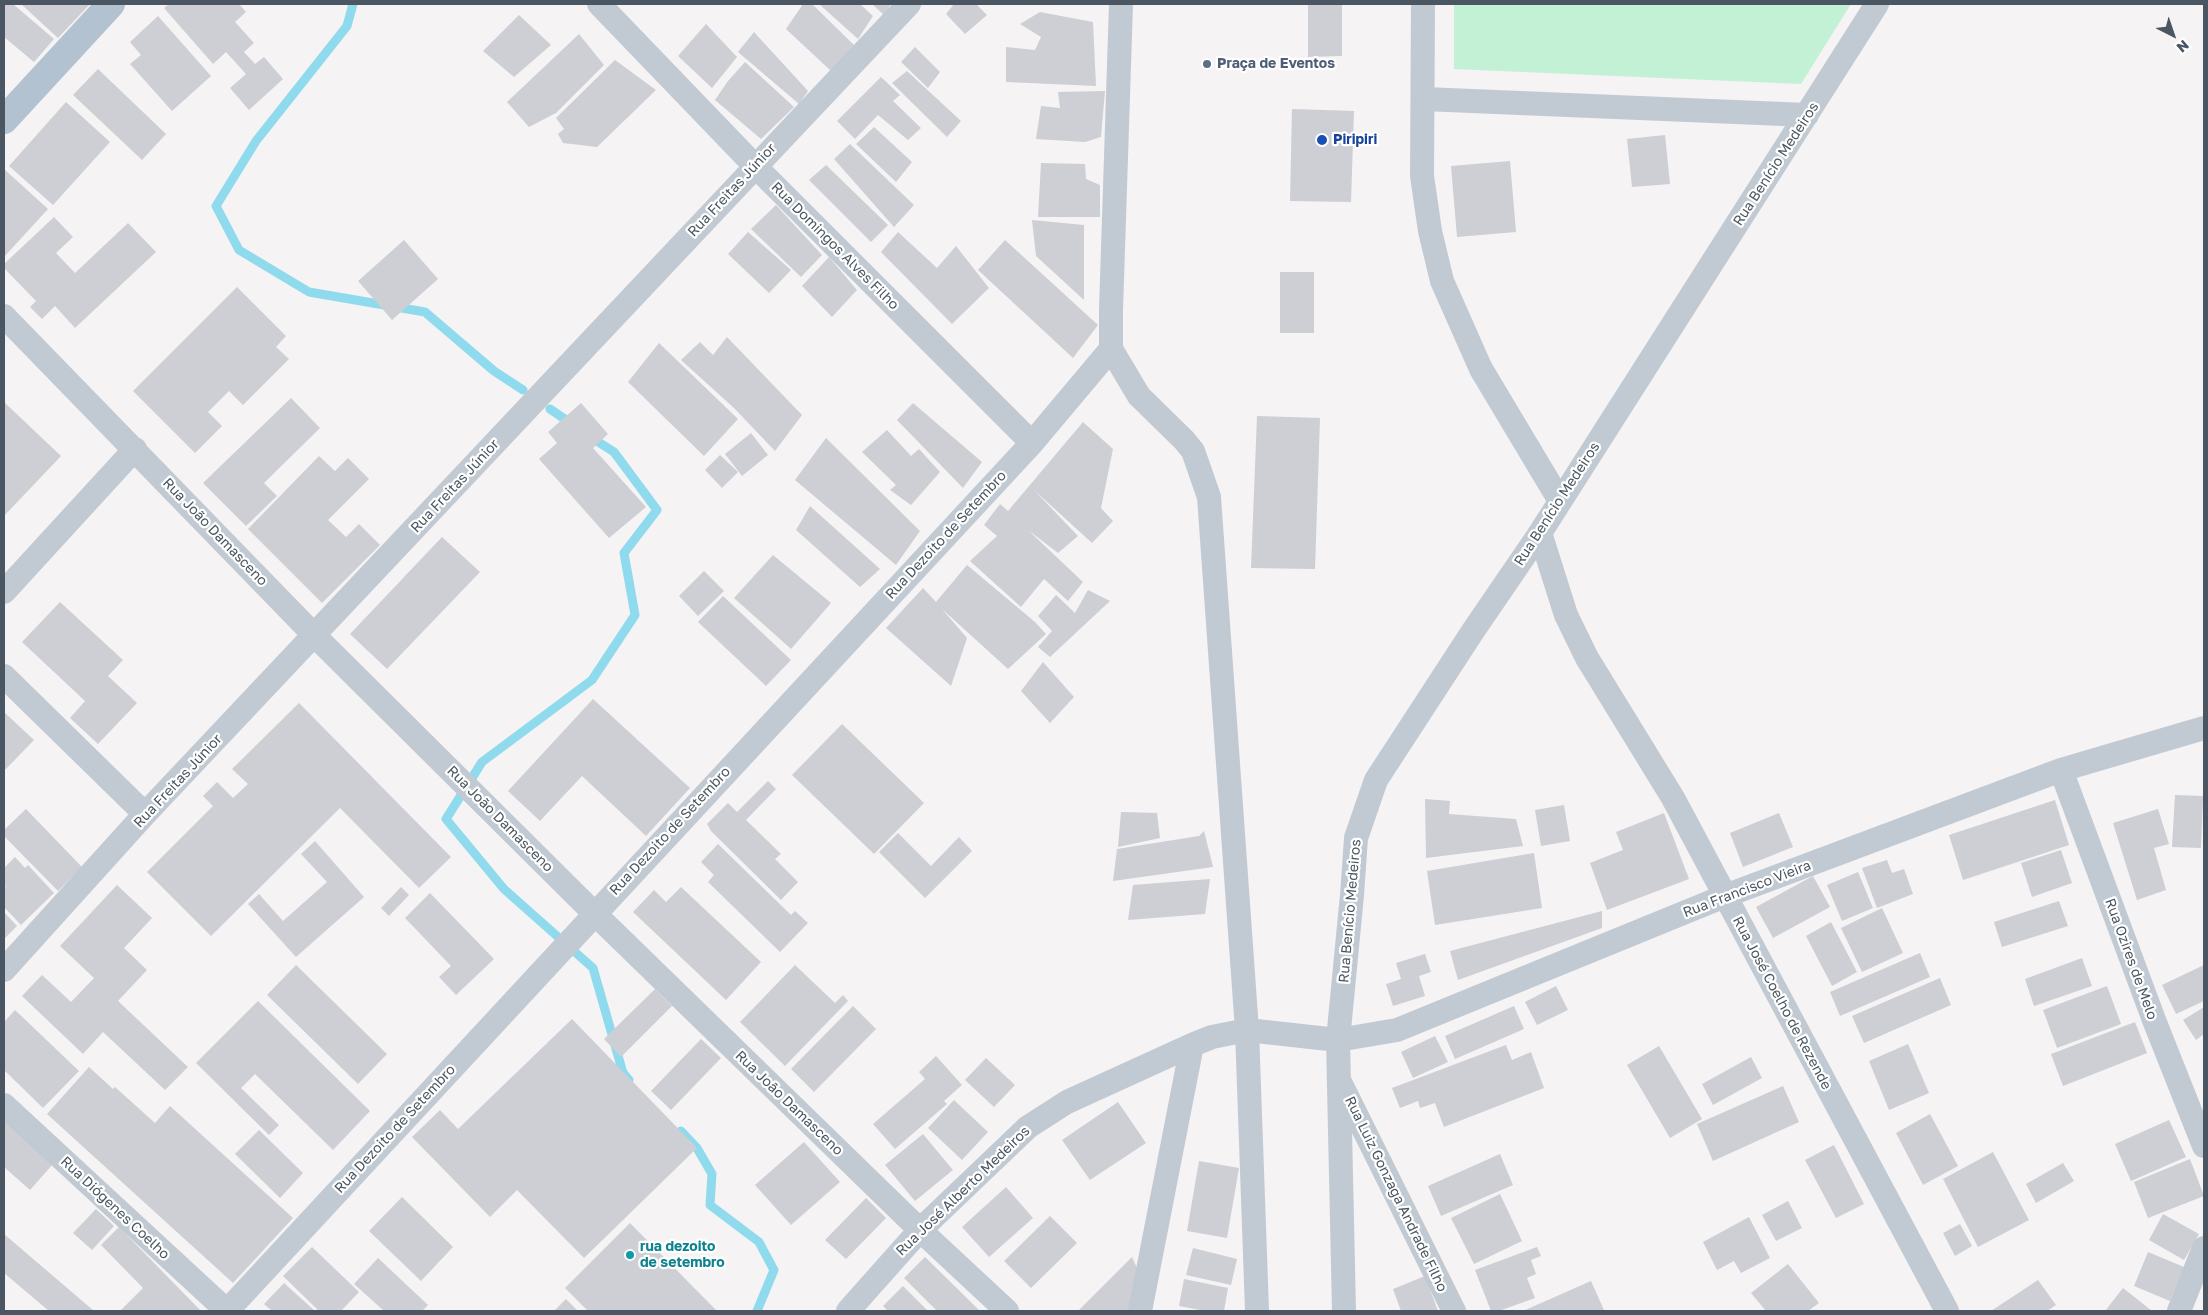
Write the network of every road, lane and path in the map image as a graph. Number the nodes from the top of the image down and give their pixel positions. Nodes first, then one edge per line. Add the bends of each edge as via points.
1 (111, 4) edge
2 (599, 4) edge
3 (909, 4) edge
4 (1121, 4) edge
5 (1423, 4) edge
6 (1877, 4) edge
7 (1424, 99) junction
8 (1807, 116) junction
9 (4, 120) edge
10 (755, 166) junction
11 (4, 316) edge
12 (1111, 350) junction
13 (1032, 443) junction
14 (135, 449) junction
15 (1560, 501) junction
16 (1540, 533) junction
17 (4, 592) edge
18 (315, 636) junction
19 (4, 676) edge
20 (2204, 728) edge
21 (2061, 770) junction
22 (146, 814) junction
23 (1725, 896) junction
24 (594, 913) junction
25 (4, 970) edge
26 (1247, 1030) junction
27 (1291, 1035) joint
28 (1338, 1040) junction
29 (1192, 1045) junction
30 (1338, 1078) junction
31 (4, 1106) edge
32 (2204, 1146) edge
33 (920, 1230) junction
34 (2204, 1248) edge
35 (227, 1311) edge
36 (848, 1311) edge
37 (1007, 1311) edge
38 (1140, 1311) edge
39 (1256, 1311) edge
40 (1344, 1311) edge
41 (1454, 1311) edge
42 (1947, 1311) edge
43 (2179, 1311) edge

1 - 9 main road
2 - 10 street, Rua Domingos Alves Filho
3 - 10 street, Rua Freitas Júnior
4 - 12 street
5 - 7 street
6 - 8 street, Rua Benício Medeiros
7 - 8 street
7 - 15 street via 1422,176 1442,281 1481,369
8 - 15 street, Rua Benício Medeiros
10 - 13 street, Rua Domingos Alves Filho
10 - 18 street, Rua Freitas Júnior
11 - 14 street, Rua João Damasceno
12 - 13 street, Rua Dezoito de Setembro
12 - 26 street via 1139,396 1193,451 1209,497
13 - 24 street, Rua Dezoito de Setembro
14 - 17 street
14 - 18 street, Rua João Damasceno
15 - 16 street, Rua Benício Medeiros
16 - 23 street, Rua José Coelho de Rezende via 1566,615 1587,658 1673,798
16 - 28 street, Rua Benício Medeiros via 1376,780 1356,838
18 - 22 street, Rua Freitas Júnior
18 - 24 street, Rua João Damasceno
19 - 22 street
20 - 21 street, Rua Francisco Vieira
21 - 23 street, Rua Francisco Vieira
21 - 32 street, Rua Ozires de Melo
22 - 25 street, Rua Freitas Júnior
23 - 28 street, Rua Francisco Vieira via 1397,1030
23 - 42 street, Rua José Coelho de Rezende
24 - 33 street, Rua João Damasceno
24 - 35 street, Rua Dezoito de Setembro
26 - 27 street, Rua José Alberto Medeiros
26 - 29 street, Rua José Alberto Medeiros
26 - 39 street
27 - 28 street, Rua Francisco Vieira
28 - 30 street, Rua Benício Medeiros
29 - 33 street, Rua José Alberto Medeiros via 1067,1102 1028,1127
29 - 38 street
30 - 40 street, Rua Benício Medeiros
30 - 41 street, Rua Luiz Gonzaga Andrade Filho
31 - 35 street, Rua Diógenes Coelho
33 - 36 street, Rua José Alberto Medeiros
33 - 37 street, Rua João Damasceno
34 - 43 street

